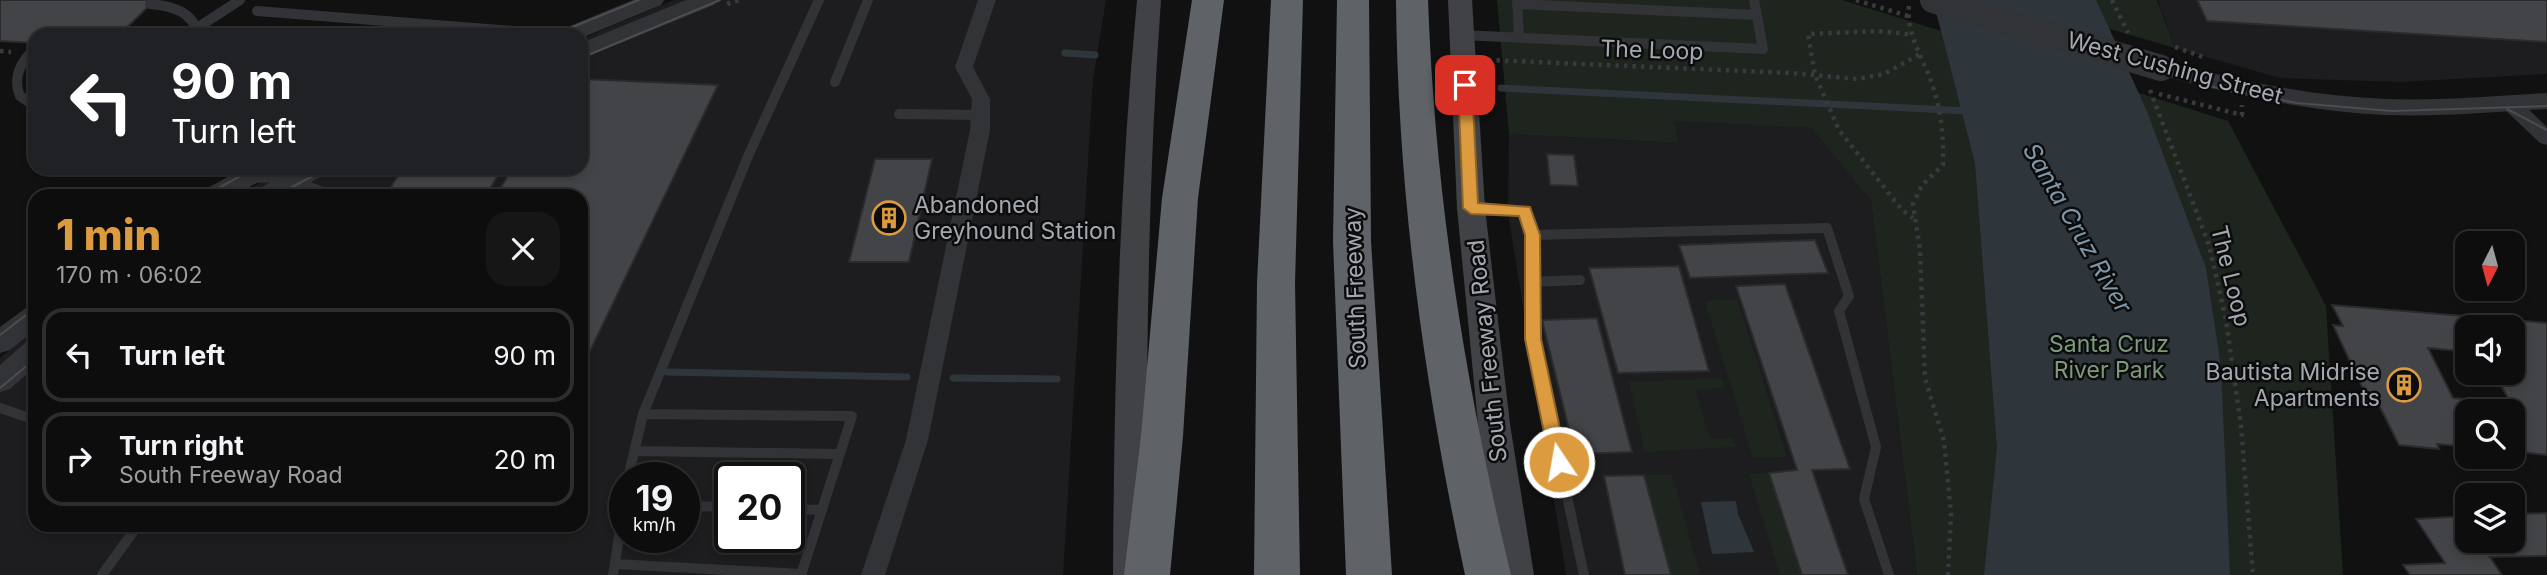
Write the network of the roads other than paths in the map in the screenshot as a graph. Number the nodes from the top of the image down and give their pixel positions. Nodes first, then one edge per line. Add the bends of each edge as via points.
1 (240, 0) edge
2 (653, 0) edge
3 (706, 0) edge
4 (819, 0) edge
5 (867, 0) edge
6 (987, 0) edge
7 (1149, 0) edge
8 (1208, 0) edge
9 (1287, 0) edge
10 (1353, 0) edge
11 (1412, 0) edge
12 (1460, 0) edge
13 (1754, 0) edge
14 (1933, 0) edge
15 (1517, 2) edge
16 (150, 4) dead end
17 (257, 11) dead end
18 (1757, 15) junction
19 (444, 26) junction
20 (196, 28) edge
21 (201, 28) edge
22 (449, 28) edge
23 (471, 28) edge
24 (583, 28) edge
25 (1462, 35) junction
26 (1519, 37) junction
27 (588, 49) edge
28 (28, 56) edge
29 (835, 82) dead end
30 (28, 101) edge
31 (2547, 101) edge
32 (2510, 103) junction
33 (899, 114) dead end
34 (982, 115) junction
35 (2547, 138) edge
36 (244, 175) edge
37 (276, 175) edge
38 (308, 180) edge
39 (223, 189) edge
40 (284, 189) edge
41 (1471, 208) junction
42 (1532, 235) junction
43 (1580, 280) dead end
44 (1532, 282) junction
45 (28, 320) edge
46 (0, 342) edge
47 (28, 357) edge
48 (0, 381) edge
49 (0, 408) edge
50 (643, 414) junction
51 (28, 418) edge
52 (635, 451) junction
53 (840, 454) junction
54 (632, 462) edge
55 (805, 509) edge
56 (822, 510) junction
57 (133, 532) edge
58 (614, 570) edge
59 (801, 574) edge
60 (102, 575) edge
61 (873, 575) edge
62 (1130, 575) edge
63 (1147, 575) edge
64 (1277, 575) edge
65 (1368, 575) edge
66 (1488, 575) edge
67 (1517, 575) edge
68 (1584, 575) edge
69 (1889, 575) edge

1 - 21 lane
2 - 24 street
3 - 27 street
4 - 50 lane via 724,208
5 - 29 lane
6 - 34 street via 964,67 978,90
7 - 62 main road via 1142,85
8 - 63 highway via 1180,198
9 - 64 highway via 1276,284
10 - 65 highway, South Freeway via 1352,241
11 - 66 highway via 1416,134 1430,275 1449,399
12 - 25 main road, South Freeway Road
13 - 18 lane
14 - 32 street, West Cushing Street, bridge via 2153,73 2239,89 2337,104 2430,107
15 - 18 lane
15 - 26 lane
16 - 20 lane via 184,12
17 - 19 lane
18 - 26 lane via 1763,49
19 - 22 lane
19 - 23 lane
25 - 26 lane
25 - 41 main road, South Freeway Road
28 - 30 lane via 15,81 20,96
31 - 32 street, West Cushing Street
32 - 35 street
33 - 34 lane
34 - 61 street via 917,440
36 - 39 street
37 - 38 lane
38 - 40 street
41 - 42 lane via 1525,211
41 - 67 main road, South Freeway Road via 1494,424
42 - 44 lane
42 - 69 lane via 1827,228 1849,296 1839,311 1875,447 1864,499
43 - 44 lane
44 - 68 lane via 1533,339
45 - 46 street
47 - 48 street
49 - 51 lane
50 - 52 lane
50 - 53 lane via 852,416
52 - 53 lane
52 - 54 lane
53 - 56 lane
55 - 56 lane
56 - 59 lane
57 - 60 lane
58 - 59 lane

